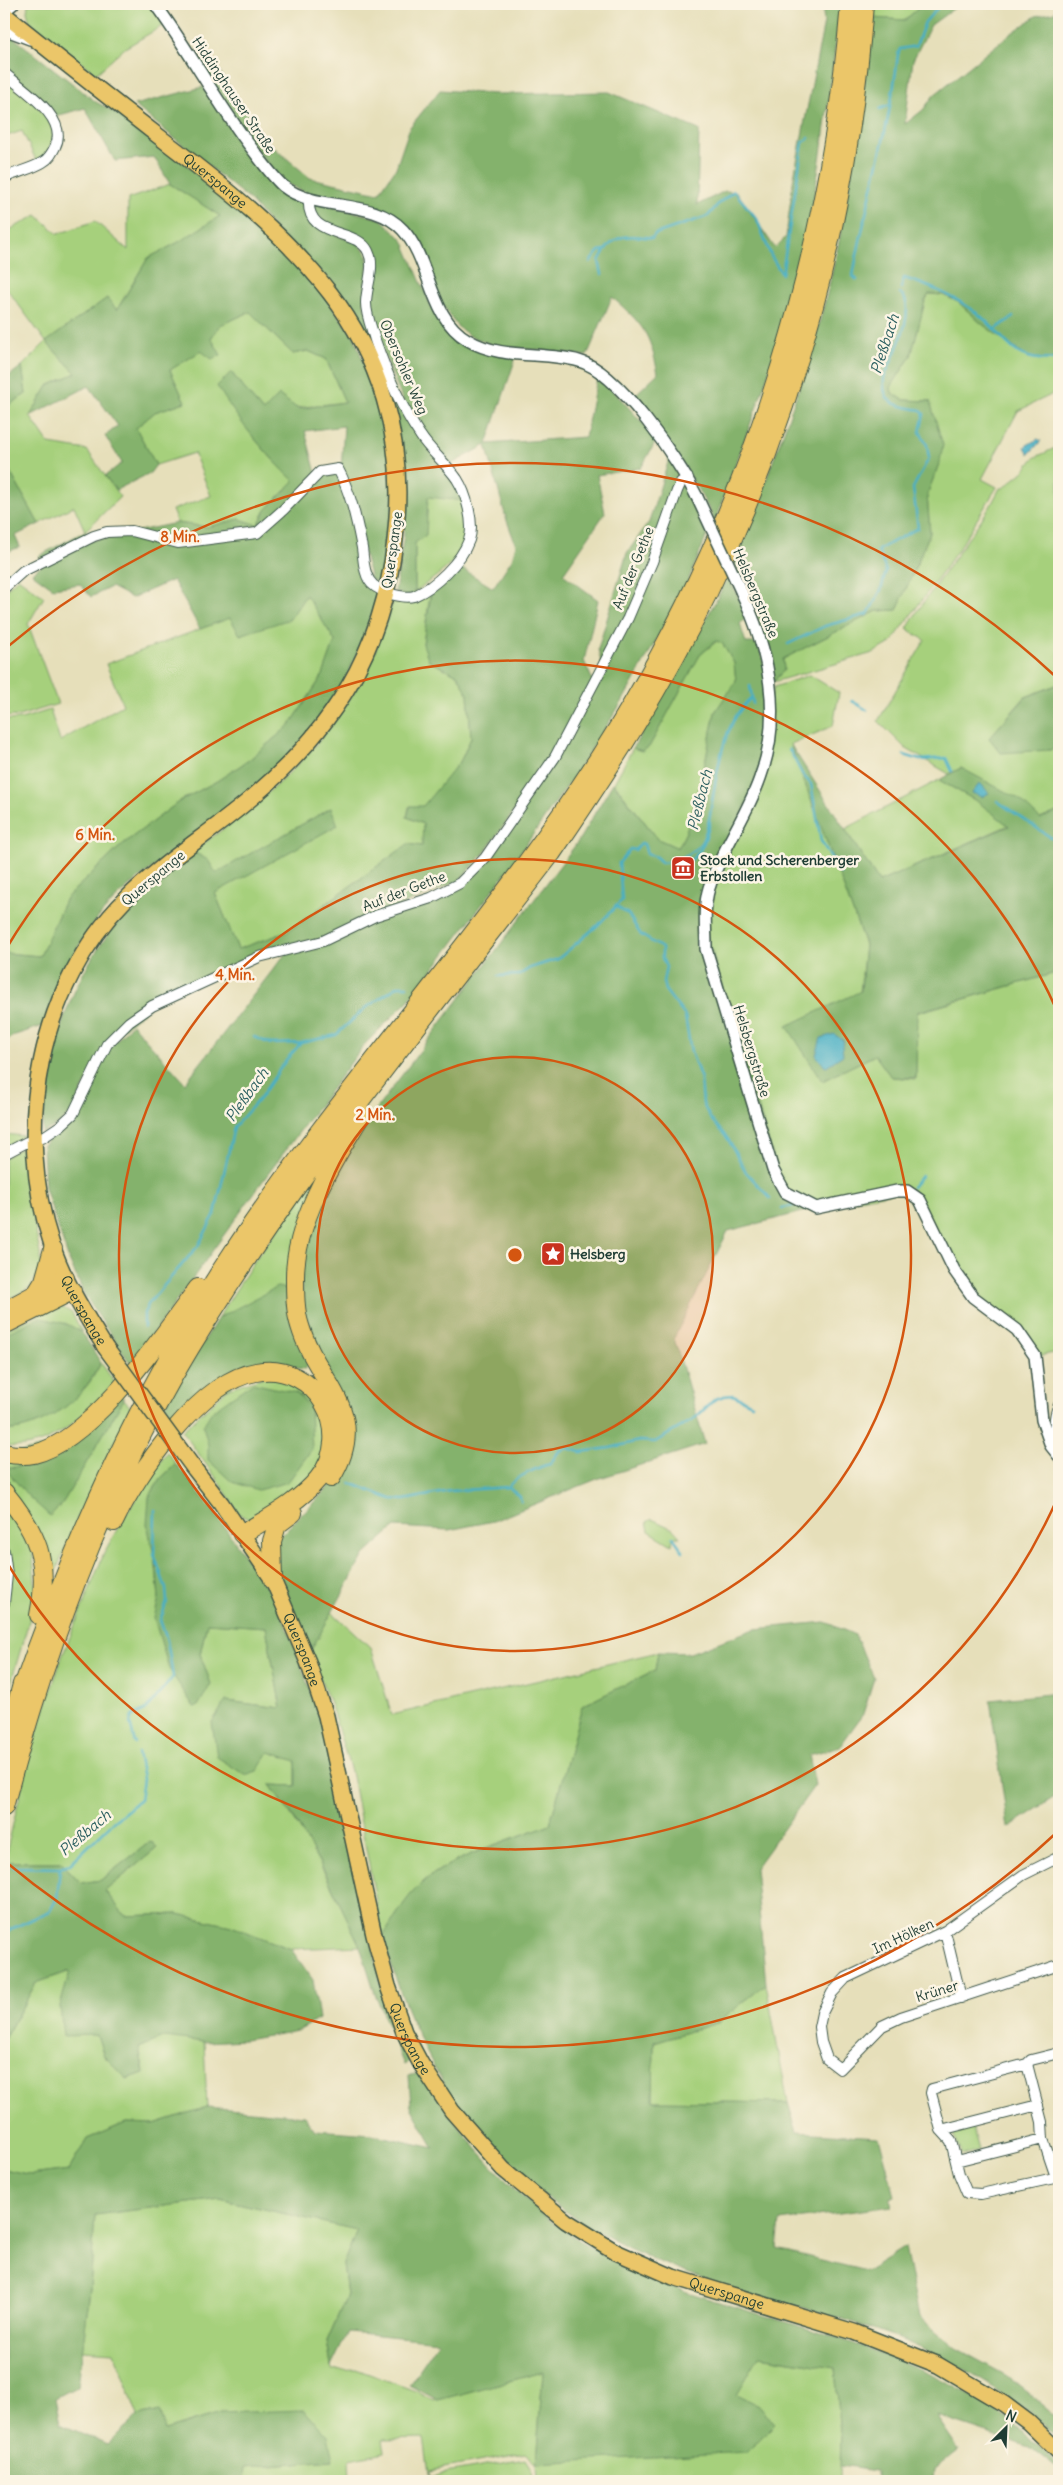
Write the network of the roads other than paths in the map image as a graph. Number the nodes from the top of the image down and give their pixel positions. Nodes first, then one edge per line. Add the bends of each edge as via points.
1 (13, 4) edge
2 (155, 4) edge
3 (850, 4) edge
4 (864, 4) edge
5 (4, 13) edge
6 (4, 29) edge
7 (39, 42) junction
8 (4, 74) edge
9 (4, 178) edge
10 (309, 198) junction
11 (688, 478) junction
12 (698, 497) joint
13 (4, 588) edge
14 (387, 591) junction
15 (411, 1037) junction
16 (34, 1140) junction
17 (4, 1154) edge
18 (254, 1222) junction
19 (53, 1248) junction
20 (69, 1284) junction
21 (35, 1295) junction
22 (4, 1311) edge
23 (4, 1325) edge
24 (1059, 1405) edge
25 (1059, 1446) edge
26 (4, 1453) edge
27 (1059, 1456) edge
28 (4, 1492) edge
29 (277, 1525) junction
30 (245, 1539) junction
31 (4, 1551) edge
32 (273, 1580) junction
33 (4, 1603) edge
34 (47, 1664) junction
35 (20, 1695) junction
36 (4, 1751) edge
37 (4, 1807) edge
38 (1059, 1857) edge
39 (945, 1931) junction
40 (1059, 1965) edge
41 (961, 1998) junction
42 (1059, 2053) edge
43 (1027, 2064) junction
44 (840, 2069) joint
45 (1038, 2105) junction
46 (941, 2130) junction
47 (1043, 2139) junction
48 (956, 2161) junction
49 (1058, 2177) edge
50 (1059, 2452) edge

1 - 5 street
2 - 10 street, Hiddinghauser Straße via 234,127 268,170 284,186
3 - 18 highway via 833,148 798,310 750,454 696,584 630,707 527,862
4 - 15 highway via 849,142 823,272 792,384 744,511 678,650 595,790 552,853
5 - 7 main road, Querspange
6 - 7 street
7 - 14 main road, Querspange via 246,204 291,246 332,295 359,337 380,382 392,429 398,479 396,539
8 - 9 street via 46,108 58,138 43,163
10 - 11 street, Hiddinghauser Straße via 382,215 403,230 438,307 467,340 491,350 580,361 600,371 655,430
10 - 14 street, Obersohler Weg via 311,213 322,228 361,242 368,251 371,262 366,304 376,341 405,412 456,479 467,501 469,540 455,563 414,596 408,598
11 - 12 street, Hiddinghauser Straße
11 - 16 street, Auf der Gethe via 677,490 628,618 556,757 485,858 460,884 431,898 375,916 323,941 259,957 152,1006 129,1022 107,1044 72,1114 60,1126
12 - 27 street, Helsbergstraße, bridge via 755,623 768,666 771,732 760,779 708,889 705,916 706,949 772,1170 785,1192 816,1208 897,1191 907,1191 920,1200 954,1270 973,1297 1017,1330 1035,1356 1042,1420
13 - 14 street, Obersohler Weg via 23,571 107,532 132,531 178,543 257,533 320,472 338,469 347,486 369,581
14 - 16 main road, Querspange via 376,628 354,679 343,700 304,750 256,795 134,891 103,924 83,952 67,981 44,1049
15 - 29 highway via 357,1122 320,1188 304,1225 295,1276 300,1326 339,1401 346,1440 343,1456 329,1482 310,1501
15 - 34 highway via 283,1204 214,1307 144,1433 96,1535 66,1606
16 - 17 street, Auf der Gethe
16 - 19 main road, Querspange via 36,1186
18 - 26 highway via 218,1260 136,1370 109,1400 74,1432 48,1448 28,1455
18 - 35 highway via 197,1308 125,1437 82,1529
19 - 20 main road, Querspange
19 - 21 highway via 44,1281
20 - 21 highway
20 - 23 highway
20 - 30 main road, Querspange, bridge via 105,1347
21 - 22 highway
24 - 25 street via 1054,1427
28 - 35 highway via 32,1532 43,1568 43,1593
29 - 30 highway
29 - 32 highway via 272,1541
30 - 32 main road, Querspange
30 - 34 highway via 308,1490 326,1468 334,1442 330,1415 317,1392 301,1379 285,1372 256,1372 233,1380 197,1408 169,1436 118,1514
31 - 33 street via 7,1575
32 - 50 main road, Querspange via 308,1662 326,1716 374,1935 404,2032 452,2110 503,2169 566,2221 616,2252 673,2277 854,2332 911,2353 964,2379 1004,2404
34 - 37 highway
35 - 36 highway
38 - 39 street, Im Hölken via 1023,1875
39 - 41 street
39 - 44 street, Im Hölken via 846,1978 832,1993 819,2026 827,2058
40 - 41 street, Krüner
41 - 44 street, Krüner via 882,2026
42 - 43 street
43 - 45 street
43 - 46 street via 932,2089
45 - 46 street
45 - 47 street
46 - 48 street via 951,2141
47 - 48 street
47 - 49 street
48 - 49 street via 964,2188 973,2195

